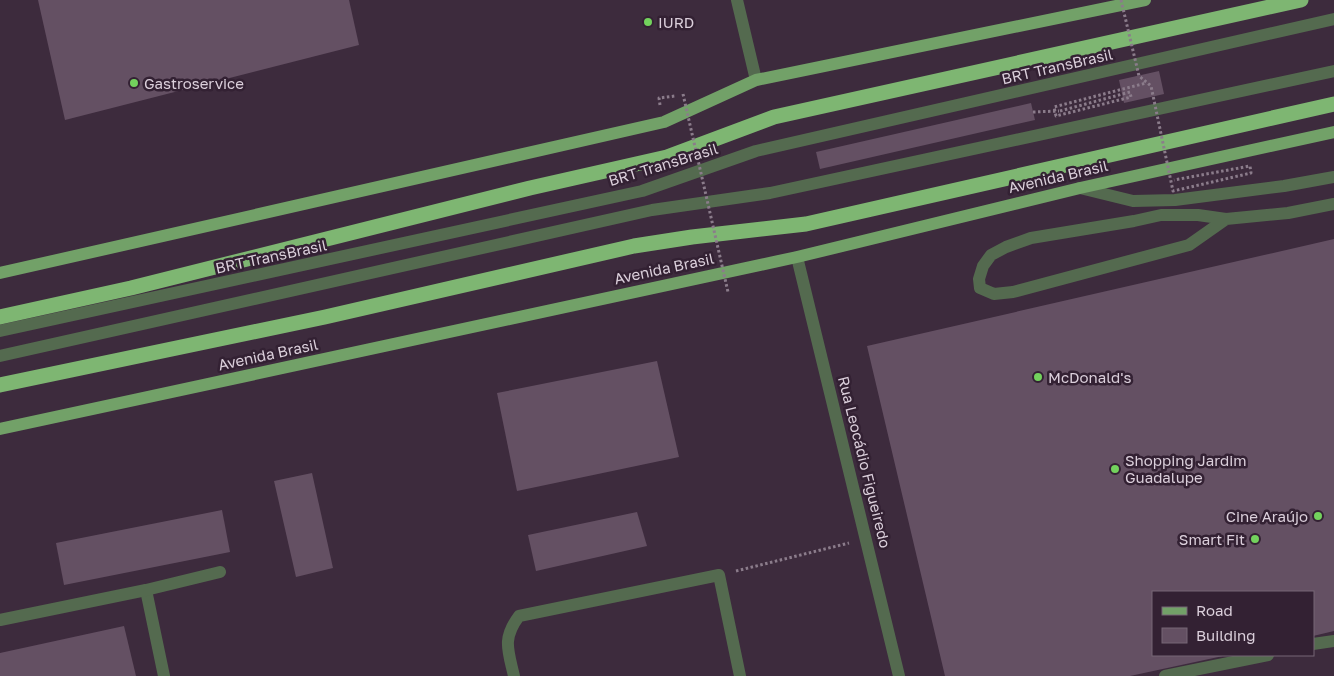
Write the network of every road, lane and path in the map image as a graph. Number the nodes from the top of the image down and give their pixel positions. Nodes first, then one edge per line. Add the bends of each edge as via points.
1 (737, 0) edge
2 (1120, 0) edge
3 (1145, 0) edge
4 (1301, 0) edge
5 (1334, 19) edge
6 (1334, 71) edge
7 (756, 80) junction
8 (1147, 83) junction
9 (659, 98) dead end
10 (1334, 104) edge
11 (1033, 112) dead end
12 (1334, 132) edge
13 (1334, 177) edge
14 (1174, 180) dead end
15 (1080, 188) junction
16 (1334, 204) edge
17 (1226, 219) junction
18 (797, 257) junction
19 (0, 274) edge
20 (728, 292) dead end
21 (0, 317) edge
22 (0, 331) edge
23 (0, 356) edge
24 (0, 385) edge
25 (0, 430) edge
26 (867, 539) junction
27 (220, 572) dead end
28 (719, 575) junction
29 (146, 590) junction
30 (0, 620) edge
31 (1334, 641) edge
32 (1314, 644) edge
33 (1263, 656) edge
34 (164, 676) edge
35 (514, 676) edge
36 (740, 676) edge
37 (899, 676) edge
38 (1165, 676) edge

1 - 7 street
2 - 8 path, bridge via 1139,76
3 - 7 main road
4 - 21 highway via 774,116 667,157
5 - 22 street, BRT TransBrasil via 756,151 642,192
6 - 23 street via 770,194 652,210
7 - 19 main road via 664,122
8 - 11 path, bridge via 1054,107 1056,116 1131,97 1130,92 1060,110
8 - 14 path, bridge via 1151,86 1173,191 1251,173 1250,166
9 - 20 path, bridge via 684,94
10 - 24 highway, Avenida Brasil via 806,224 634,246 325,317
12 - 15 main road, Avenida Brasil
13 - 15 street via 1175,200 1133,201
15 - 18 main road, Avenida Brasil
16 - 17 street via 1288,213
17 - 17 street via 1161,215 1031,238 991,255 983,266 980,288 994,294 1013,292 1189,245
18 - 25 main road, Avenida Brasil
18 - 26 street, Rua Leocádio Figueiredo
26 - 28 path
26 - 37 street, Rua Leocádio Figueiredo
27 - 29 street
28 - 35 street via 519,616 512,625 507,646
28 - 36 street
29 - 30 street
29 - 34 street
31 - 32 street
33 - 38 street

